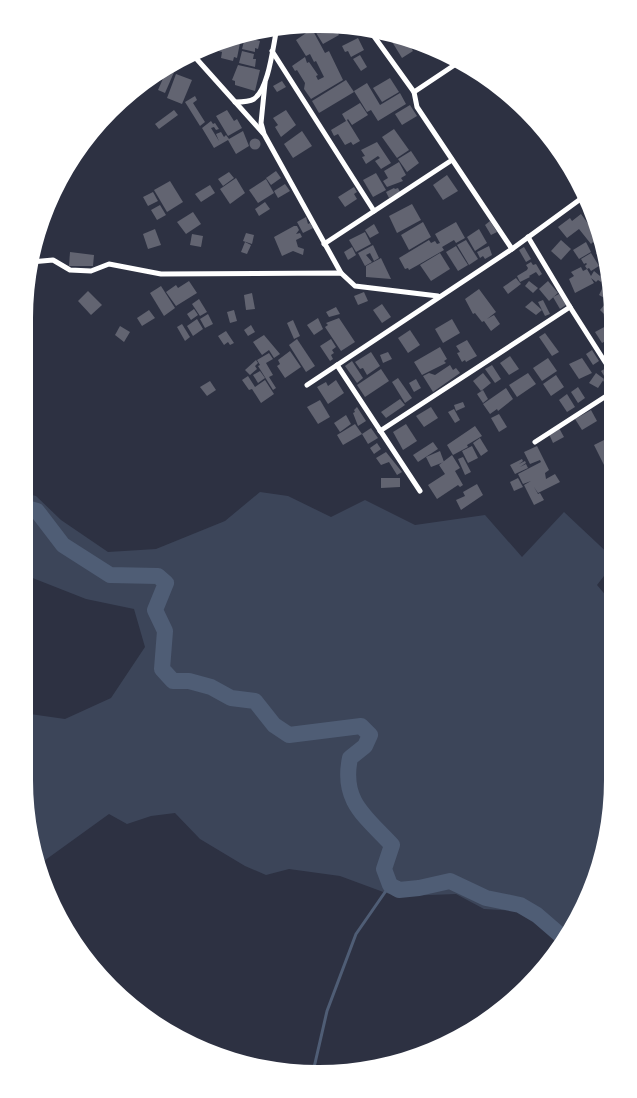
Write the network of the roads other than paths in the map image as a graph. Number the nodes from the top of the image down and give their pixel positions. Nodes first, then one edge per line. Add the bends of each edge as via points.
1 (275, 36) edge
2 (375, 38) edge
3 (272, 51) junction
4 (197, 60) edge
5 (453, 66) edge
6 (265, 83) junction
7 (414, 92) junction
8 (236, 102) junction
9 (264, 134) junction
10 (452, 160) junction
11 (578, 200) edge
12 (374, 211) junction
13 (528, 237) junction
14 (324, 244) junction
15 (512, 249) junction
16 (38, 262) edge
17 (341, 273) junction
18 (438, 296) junction
19 (570, 307) junction
20 (604, 360) edge
21 (337, 365) junction
22 (307, 385) dead end
23 (604, 398) edge
24 (380, 431) junction
25 (535, 442) dead end
26 (420, 491) dead end

1 - 3 street
2 - 7 street
3 - 6 street
3 - 12 street
4 - 8 street
5 - 7 street
6 - 8 street via 253,99
6 - 9 street via 261,123
7 - 10 street via 417,106
8 - 9 street
9 - 14 street
10 - 12 street
10 - 15 street
11 - 13 street
12 - 14 street
13 - 15 street
13 - 19 street
14 - 17 street
15 - 18 street
16 - 17 street via 53,261 70,270 91,271 109,264 160,274
17 - 18 street via 355,286
18 - 21 street
19 - 20 street
19 - 24 street
21 - 22 street
21 - 24 street
23 - 25 street
24 - 26 street

